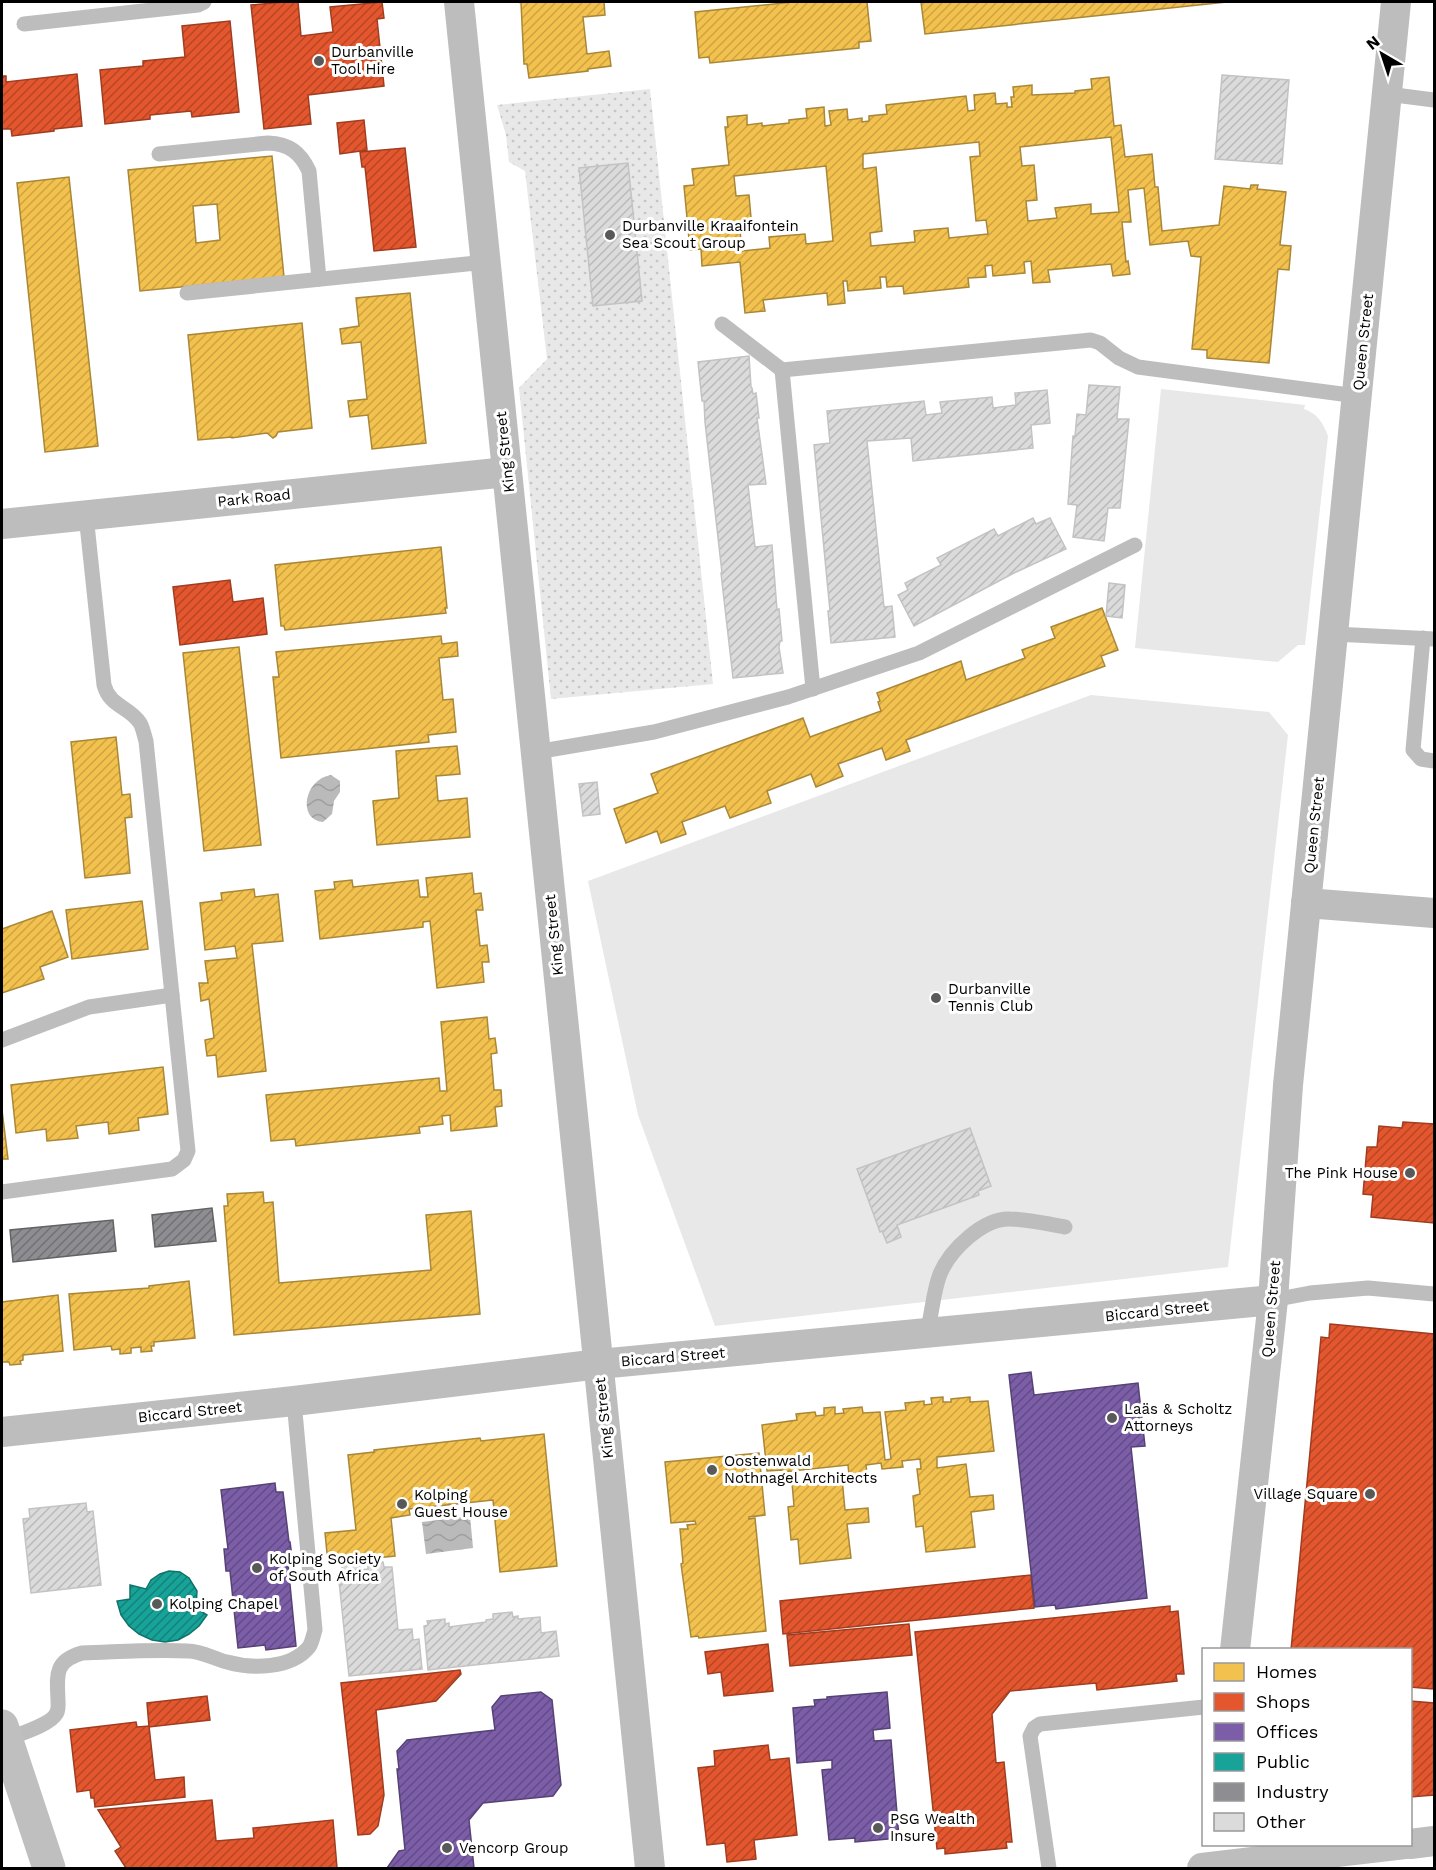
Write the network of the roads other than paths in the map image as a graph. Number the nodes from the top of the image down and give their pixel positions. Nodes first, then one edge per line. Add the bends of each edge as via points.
1 (204, 2) edge
2 (459, 2) edge
3 (1396, 2) edge
4 (24, 24) dead end
5 (1387, 94) junction
6 (1434, 100) edge
7 (159, 154) dead end
8 (486, 262) junction
9 (319, 279) junction
10 (187, 293) dead end
11 (722, 324) dead end
12 (782, 370) junction
13 (1358, 396) junction
14 (507, 472) junction
15 (86, 515) junction
16 (2, 524) edge
17 (1135, 545) dead end
18 (1334, 634) junction
19 (1429, 638) edge
20 (813, 689) junction
21 (536, 752) junction
22 (1434, 761) edge
23 (1306, 903) junction
24 (1434, 913) edge
25 (172, 995) junction
26 (2, 1040) edge
27 (2, 1192) edge
28 (1065, 1227) dead end
29 (1434, 1294) edge
30 (1274, 1300) junction
31 (927, 1333) junction
32 (599, 1364) junction
33 (294, 1401) junction
34 (2, 1432) edge
35 (1235, 1648) edge
36 (1202, 1707) edge
37 (3, 1725) edge
38 (1434, 1841) edge
39 (1412, 1844) edge
40 (1394, 1846) edge
41 (1210, 1862) edge
42 (50, 1869) edge
43 (650, 1869) edge
44 (1048, 1869) edge

1 - 4 lane
2 - 8 street, King Street
3 - 5 street, Queen Street
5 - 6 lane
5 - 13 street, Queen Street
7 - 9 lane via 268,143 293,148 309,171
8 - 9 lane
8 - 14 street, King Street
9 - 10 lane
11 - 12 lane
12 - 13 lane via 1091,340 1138,367
12 - 20 lane
13 - 18 street, Queen Street
14 - 15 street, Park Road
14 - 21 street, King Street
15 - 16 street, Park Road
15 - 25 lane via 104,685 113,701 140,723 146,741
17 - 20 lane via 919,653
18 - 19 lane
18 - 23 street, Queen Street
19 - 22 lane via 1413,750 1421,759
20 - 21 lane via 654,732
21 - 32 street, King Street
23 - 24 street
23 - 30 street, Queen Street via 1288,1085
25 - 26 lane via 89,1007
25 - 27 lane via 188,1142 184,1160 172,1170
28 - 31 lane via 1009,1218 976,1230 941,1272
29 - 30 lane via 1368,1288
30 - 31 street, Biccard Street
30 - 35 street, Queen Street
31 - 32 street, Biccard Street
32 - 33 street, Biccard Street
32 - 43 street, King Street
33 - 34 street, Biccard Street
33 - 37 lane via 315,1630 311,1645 286,1663 260,1666 225,1662 190,1651 73,1655 57,1674 59,1707 48,1722
36 - 44 lane via 1040,1724 1034,1728 1030,1737
37 - 42 main road
38 - 39 street
40 - 41 street

